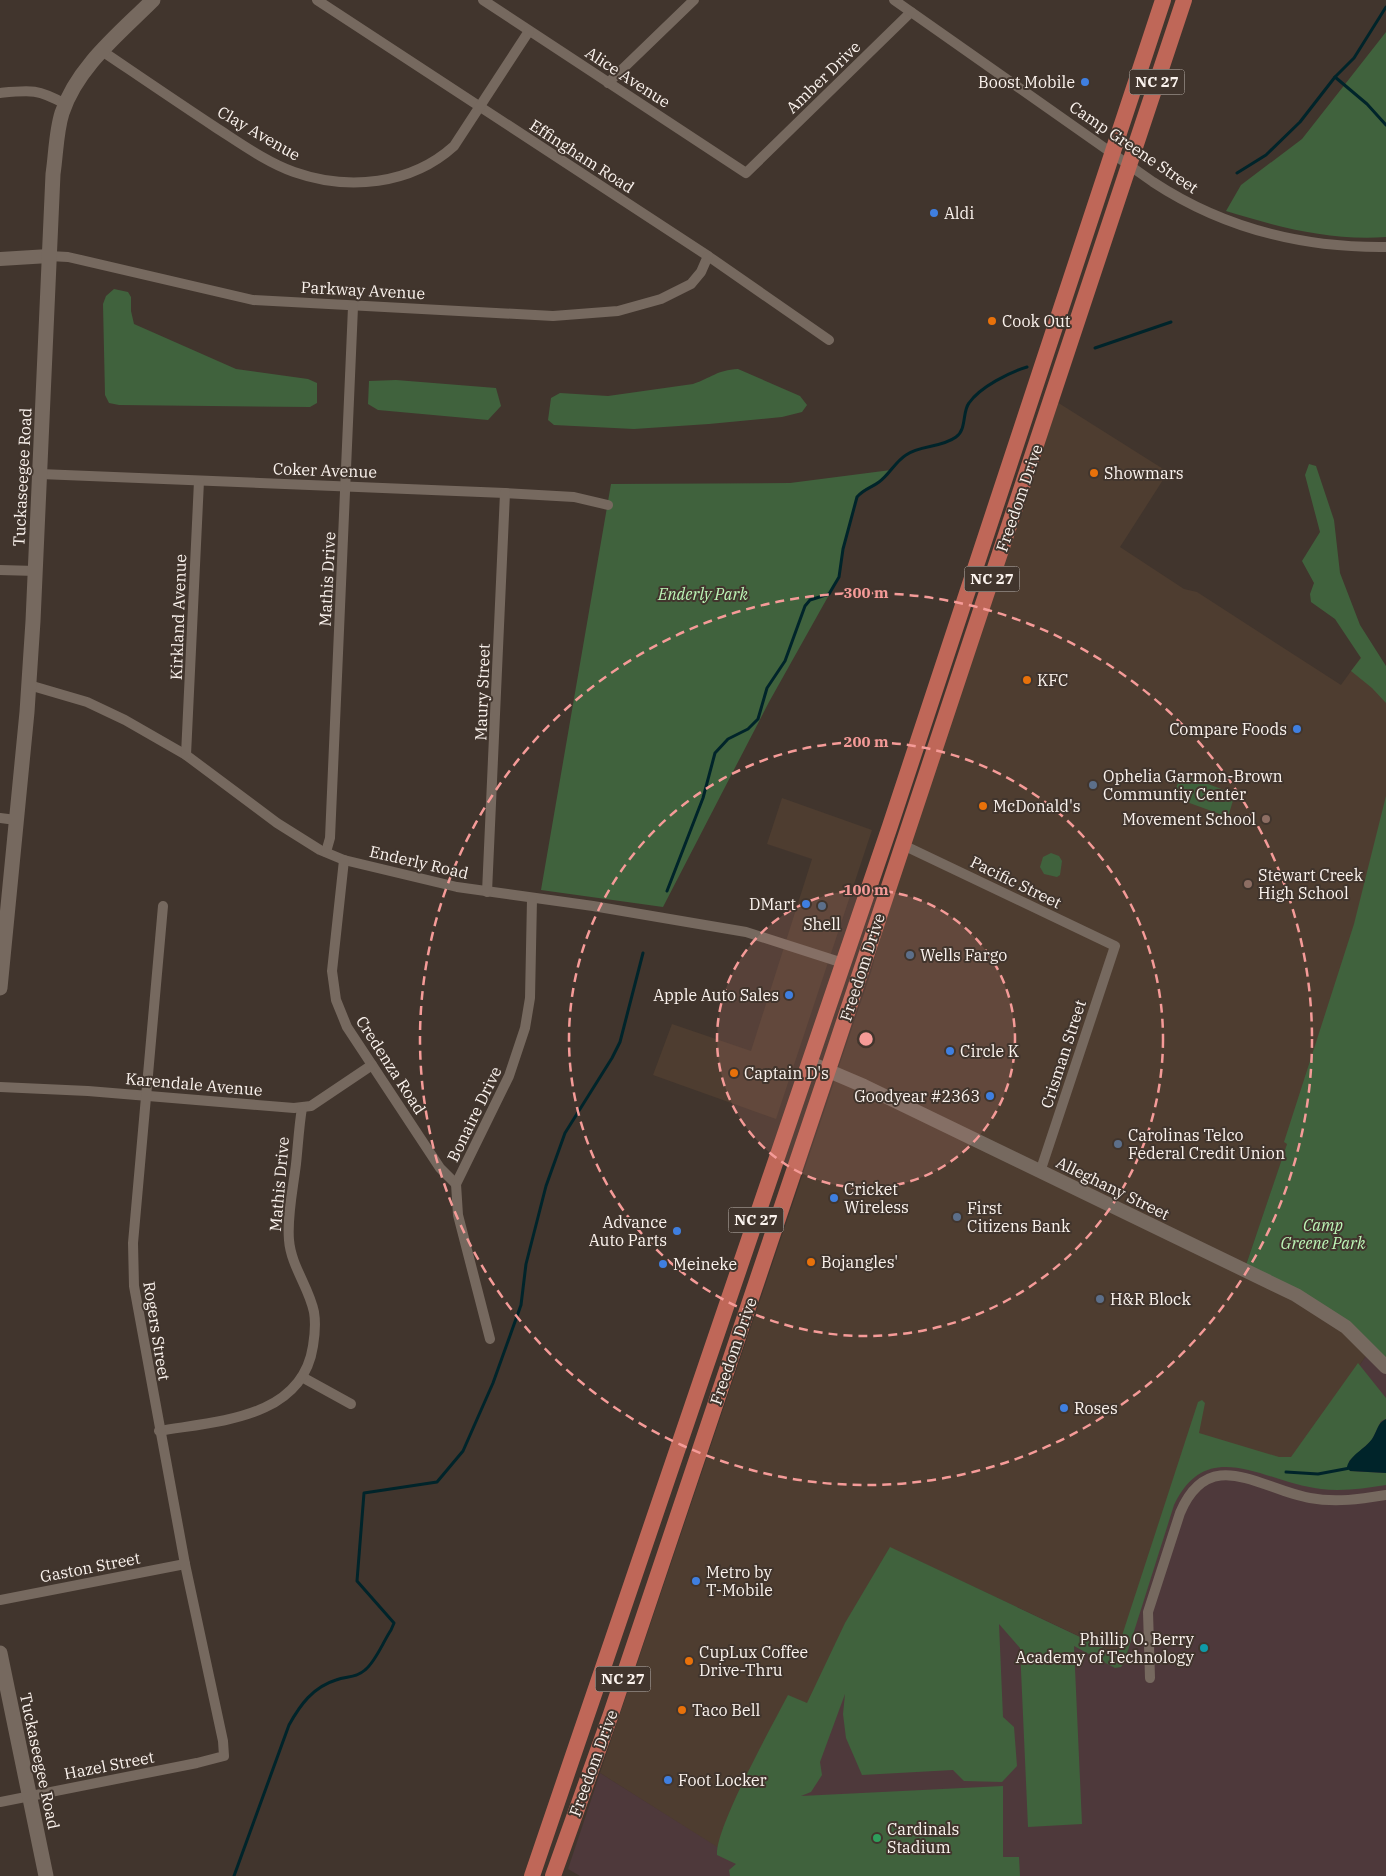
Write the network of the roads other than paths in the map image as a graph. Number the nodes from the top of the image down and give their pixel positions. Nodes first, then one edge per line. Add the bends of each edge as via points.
1 (153, 0) edge
2 (317, 0) edge
3 (483, 0) edge
4 (694, 0) edge
5 (894, 0) edge
6 (1163, 0) edge
7 (1184, 0) edge
8 (911, 12) junction
9 (529, 31) junction
10 (102, 51) junction
11 (608, 83) junction
12 (0, 93) edge
13 (65, 104) junction
14 (480, 108) junction
15 (1113, 152) junction
16 (755, 164) joint
17 (1130, 164) junction
18 (1386, 247) edge
19 (50, 256) junction
20 (708, 256) junction
21 (0, 259) edge
22 (353, 307) junction
23 (829, 340) dead end
24 (40, 474) junction
25 (199, 481) junction
26 (346, 486) junction
27 (1000, 490) junction
28 (505, 493) junction
29 (608, 505) dead end
30 (996, 566) junction
31 (0, 570) edge
32 (36, 571) junction
33 (29, 685) junction
34 (918, 739) junction
35 (186, 755) junction
36 (0, 818) edge
37 (16, 820) junction
38 (903, 845) junction
39 (326, 852) junction
40 (344, 860) junction
41 (487, 892) junction
42 (532, 899) junction
43 (163, 906) dead end
44 (1115, 946) joint
45 (843, 963) junction
46 (0, 988) edge
47 (810, 1063) junction
48 (372, 1065) junction
49 (828, 1070) junction
50 (0, 1087) edge
51 (146, 1095) junction
52 (302, 1108) junction
53 (1040, 1172) junction
54 (456, 1184) junction
55 (490, 1340) dead end
56 (1386, 1367) edge
57 (302, 1377) junction
58 (351, 1404) dead end
59 (159, 1431) junction
60 (682, 1437) junction
61 (700, 1444) junction
62 (1386, 1495) edge
63 (185, 1564) junction
64 (0, 1600) edge
65 (0, 1653) edge
66 (1150, 1678) dead end
67 (224, 1756) joint
68 (30, 1796) junction
69 (0, 1802) edge
70 (552, 1820) junction
71 (571, 1827) junction
72 (46, 1876) edge
73 (532, 1876) edge
74 (553, 1876) edge

1 - 10 main road, Tuckaseegee Road
2 - 14 street, Effingham Road
3 - 9 street, Alice Avenue
4 - 11 street
5 - 8 street, Camp Greene Street
6 - 15 main road, Freedom Drive / NC 27
7 - 17 main road, Freedom Drive / NC 27
8 - 15 street, Camp Greene Street
8 - 16 street, Amber Drive
9 - 11 street, Alice Avenue
9 - 14 street, Clay Avenue
10 - 13 main road, Tuckaseegee Road via 80,78
10 - 14 street, Clay Avenue via 252,150 294,172 324,180 386,180 419,171 454,146
11 - 16 street, Alice Avenue via 746,173
12 - 13 street via 40,92
13 - 19 main road, Tuckaseegee Road via 58,129 53,174
14 - 20 street, Effingham Road
15 - 17 street, Camp Greene Street
15 - 27 main road, Freedom Drive / NC 27
17 - 18 street, Camp Greene Street via 1191,204 1250,228 1326,245
17 - 30 main road, Freedom Drive / NC 27
19 - 21 street, Parkway Avenue
19 - 22 street, Parkway Avenue via 68,257 253,300
19 - 24 main road, Tuckaseegee Road
20 - 22 street, Parkway Avenue via 701,272 684,288 661,299 618,310 553,316
20 - 23 street, Effingham Road
22 - 26 street, Mathis Drive
24 - 25 street, Coker Avenue
24 - 32 main road, Tuckaseegee Road
25 - 26 street, Coker Avenue
25 - 35 street, Kirkland Avenue
26 - 28 street, Coker Avenue
26 - 39 street, Mathis Drive via 330,838
27 - 30 main road via 1007,494 1008,499 995,540
27 - 34 main road, Freedom Drive / NC 27
28 - 29 street, Coker Avenue via 574,497
28 - 41 street, Maury Street
30 - 38 main road, Freedom Drive / NC 27
31 - 32 street
32 - 33 main road, Tuckaseegee Road
33 - 35 street, Enderly Road via 87,702
33 - 37 main road, Tuckaseegee Road
34 - 38 main road via 916,768 894,833
34 - 45 main road, Freedom Drive / NC 27
35 - 39 street, Enderly Road via 277,823
36 - 37 street
37 - 46 main road, Tuckaseegee Road
38 - 44 street, Pacific Street
38 - 49 main road, Freedom Drive / NC 27
39 - 40 street, Enderly Road
40 - 41 street, Enderly Road via 412,878
40 - 48 street, Credenza Road via 334,940 333,986 347,1027
41 - 42 street, Enderly Road
42 - 45 street, Enderly Road via 746,932
42 - 54 street, Bonaire Drive via 530,998 525,1028 510,1076
43 - 51 street, Rogers Street
44 - 53 street, Crisman Street
45 - 47 main road, Freedom Drive / NC 27
47 - 49 street, Alleghany Street
47 - 60 main road, Freedom Drive / NC 27
48 - 52 street via 311,1106
48 - 54 street, Credenza Road via 440,1168
49 - 53 street, Alleghany Street
49 - 61 main road, Freedom Drive / NC 27
50 - 51 street, Karendale Avenue
51 - 52 street, Karendale Avenue
51 - 59 street, Rogers Street via 132,1266
52 - 57 street, Mathis Drive via 289,1239 311,1301 315,1331 312,1355
53 - 56 street, Alleghany Street via 1296,1295 1346,1327
54 - 55 street, Bonaire Drive via 458,1215
57 - 58 street
57 - 59 street, Mathis Drive via 275,1403 251,1414
59 - 63 street, Rogers Street
60 - 61 main road
60 - 70 main road, Freedom Drive / NC 27
61 - 71 main road, Freedom Drive / NC 27
62 - 66 street via 1344,1501 1310,1498 1227,1474 1197,1486 1186,1497 1148,1612
63 - 64 street, Gaston Street
63 - 67 street, Rogers Street
65 - 68 main road, Tuckaseegee Road
67 - 68 street, Hazel Street
68 - 69 street, Hazel Street
68 - 72 main road, Tuckaseegee Road
70 - 71 main road
70 - 73 main road, Freedom Drive / NC 27
71 - 74 main road, Freedom Drive / NC 27

